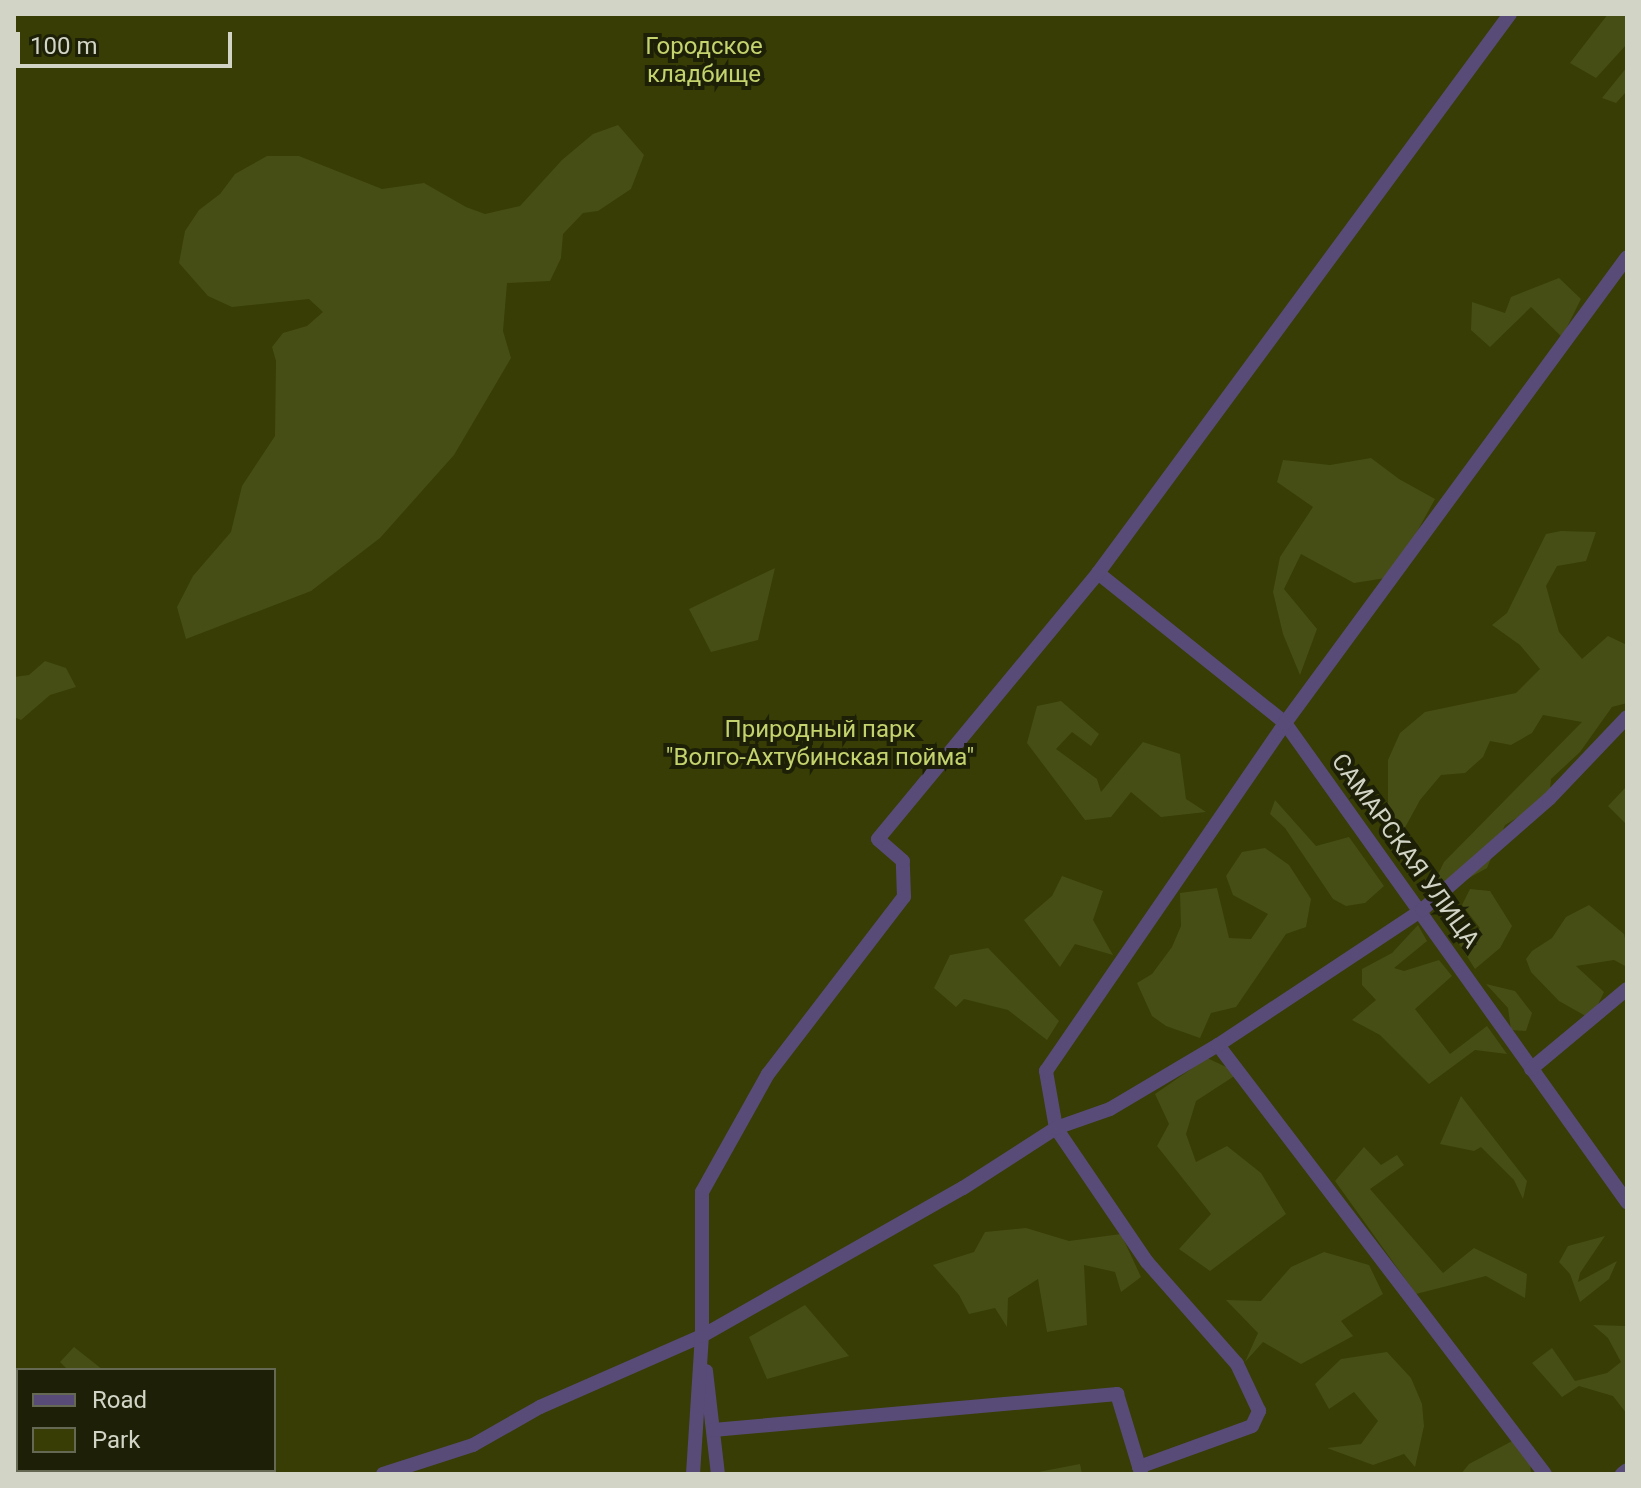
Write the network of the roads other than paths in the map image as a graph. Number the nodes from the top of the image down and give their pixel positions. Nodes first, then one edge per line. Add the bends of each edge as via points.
1 (1510, 14) edge
2 (1627, 257) edge
3 (1098, 573) junction
4 (1627, 717) edge
5 (1285, 723) junction
6 (1422, 910) junction
7 (1627, 989) edge
8 (1218, 1045) junction
9 (1531, 1069) junction
10 (1056, 1128) junction
11 (1627, 1202) edge
12 (702, 1336) junction
13 (713, 1430) junction
14 (1140, 1470) edge
15 (1627, 1470) edge
16 (383, 1474) edge
17 (693, 1474) edge
18 (718, 1474) edge
19 (1545, 1474) edge
20 (1622, 1474) edge

1 - 3 street
2 - 5 street
3 - 5 street, САМАРСКАЯ УЛИЦА
3 - 12 street via 878,839 903,861 904,897 768,1074 702,1192
4 - 6 street via 1549,799
5 - 6 street, САМАРСКАЯ УЛИЦА
5 - 10 street via 1046,1071
6 - 8 street
6 - 9 street, САМАРСКАЯ УЛИЦА
7 - 9 street
8 - 10 street via 1110,1109
8 - 19 street
9 - 11 street, САМАРСКАЯ УЛИЦА
10 - 12 street via 963,1188
10 - 14 street via 1147,1262 1237,1364 1259,1411 1252,1426
12 - 13 street
12 - 16 street via 540,1407 473,1445
12 - 17 street
13 - 14 street via 1117,1394
13 - 18 street
15 - 20 street

